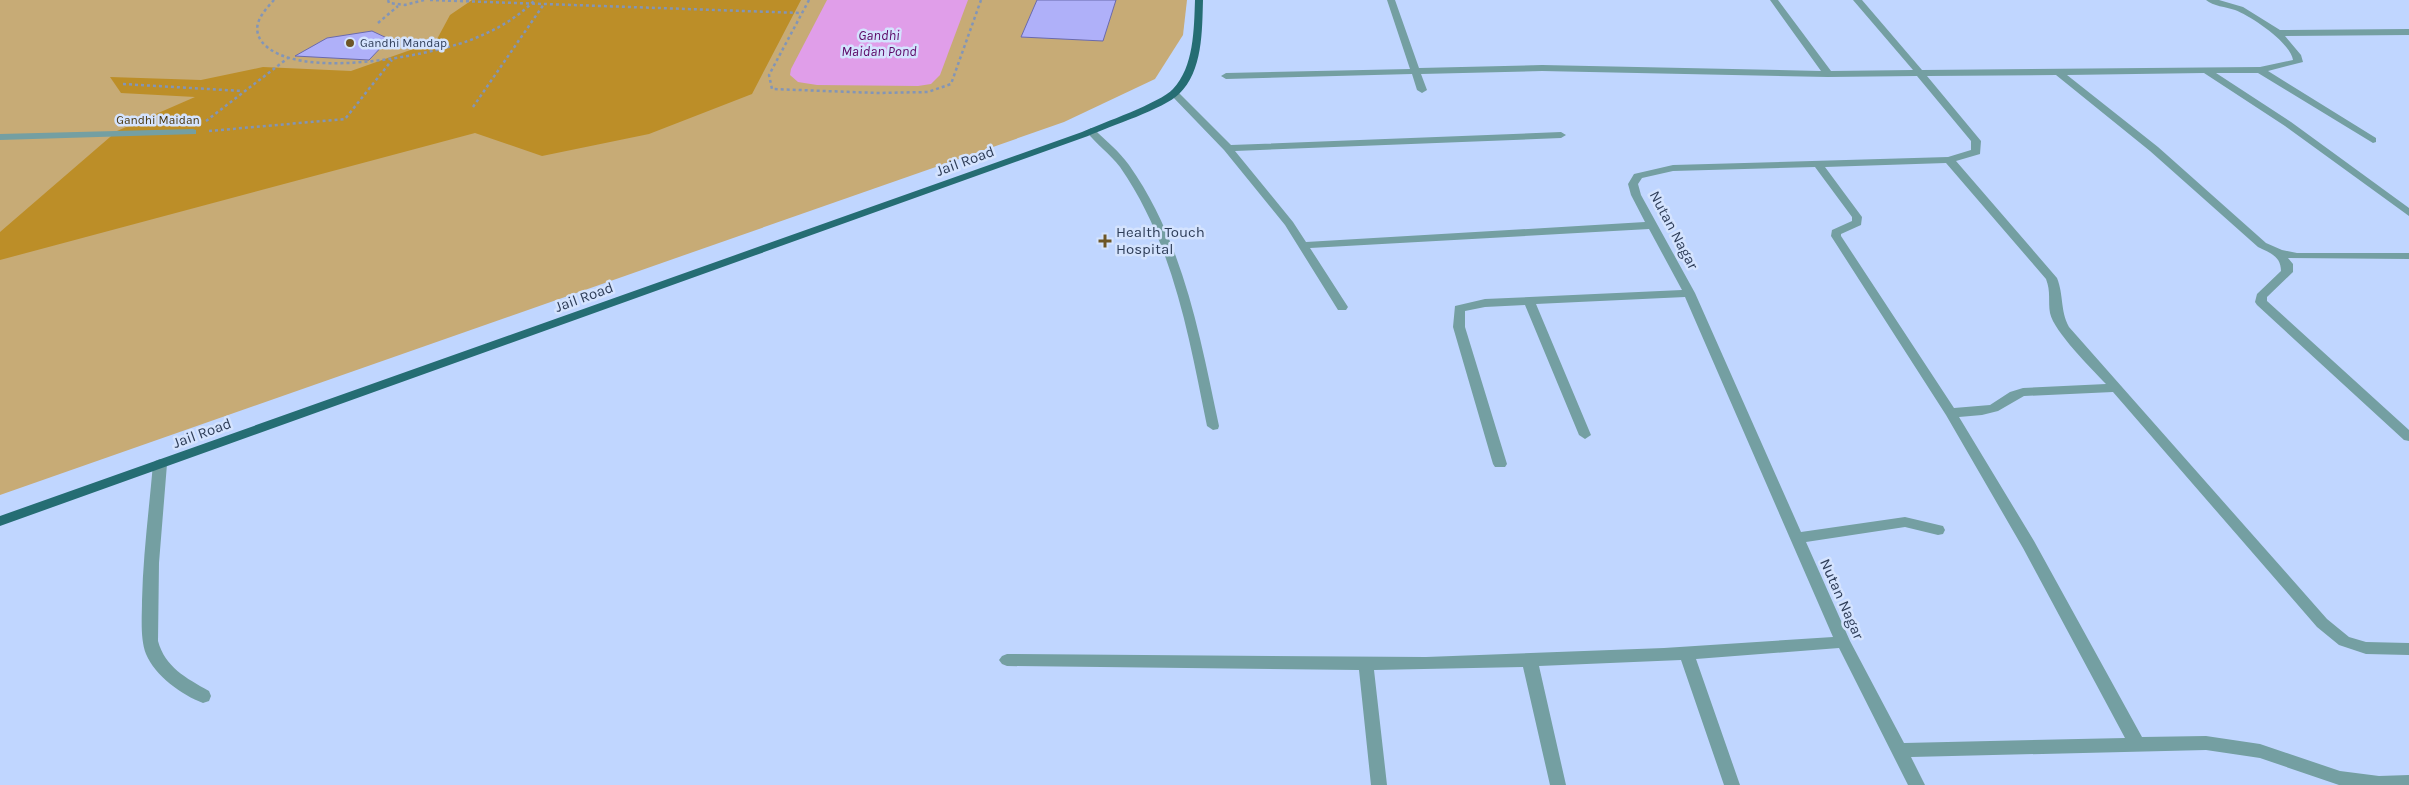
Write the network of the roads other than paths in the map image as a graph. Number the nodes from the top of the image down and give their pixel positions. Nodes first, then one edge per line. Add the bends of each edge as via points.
1 (1199, 0) edge
2 (1391, 0) edge
3 (1774, 0) edge
4 (1857, 0) edge
5 (2210, 0) edge
6 (2409, 32) edge
7 (2278, 33) junction
8 (2206, 70) junction
9 (2260, 70) junction
10 (1415, 71) junction
11 (2058, 72) junction
12 (1828, 74) junction
13 (1920, 74) junction
14 (1226, 76) dead end
15 (1422, 90) dead end
16 (1175, 94) junction
17 (1091, 131) junction
18 (192, 132) road end
19 (1561, 135) dead end
20 (0, 137) edge
21 (2373, 140) dead end
22 (1228, 148) junction
23 (1949, 160) junction
24 (1818, 164) junction
25 (2409, 213) edge
26 (1654, 225) junction
27 (1302, 245) junction
28 (2279, 253) junction
29 (2409, 256) edge
30 (1689, 293) junction
31 (1529, 301) junction
32 (1342, 306) dead end
33 (2116, 388) junction
34 (1951, 412) junction
35 (1213, 426) dead end
36 (1585, 435) dead end
37 (2409, 437) edge
38 (160, 464) junction
39 (1500, 464) dead end
40 (0, 521) edge
41 (1938, 530) dead end
42 (1797, 538) junction
43 (1843, 642) junction
44 (2409, 649) edge
45 (1686, 654) junction
46 (1007, 660) dead end
47 (1530, 662) junction
48 (1366, 664) junction
49 (202, 696) dead end
50 (2137, 744) junction
51 (1901, 750) junction
52 (2409, 782) edge
53 (1378, 785) edge
54 (1558, 785) edge
55 (1732, 785) edge
56 (1918, 785) edge

1 - 16 main road via 1198,39 1190,71
2 - 10 street
3 - 12 street
4 - 13 street, Nutan Nagar
5 - 7 street via 2240,9
6 - 7 street
7 - 9 street via 2297,55 2298,62
8 - 9 street
8 - 11 street
8 - 25 street via 2288,124
9 - 21 street
10 - 12 street via 1542,68
10 - 14 street
10 - 15 street
11 - 13 street
11 - 28 street via 2154,149 2247,233
12 - 13 street
13 - 23 street, Nutan Nagar via 1976,141 1976,152
16 - 17 main road, Jail Road
16 - 22 street
17 - 35 street via 1125,166 1172,256 1191,322
17 - 38 main road, Jail Road
18 - 20 street
19 - 22 street
22 - 27 street
23 - 24 street, Nutan Nagar
23 - 33 street via 2051,278 2056,290 2056,314 2064,329
24 - 26 street, Nutan Nagar via 1673,168 1638,176 1633,184 1636,195
24 - 34 street via 1857,216 1858,223 1836,232 1836,236
26 - 27 street
26 - 30 street, Nutan Nagar
27 - 32 street
28 - 29 street via 2297,256
28 - 37 street via 2287,264 2288,272 2261,296 2261,302
30 - 31 street
30 - 42 street, Nutan Nagar
31 - 36 street
31 - 39 street via 1469,305 1459,309 1457,317
33 - 34 street via 2023,392 2011,395 1999,406 1986,410
33 - 44 street via 2322,623 2344,641 2366,648
34 - 50 street via 2029,546
38 - 40 main road, Jail Road
38 - 49 street via 149,615 153,653 170,676
41 - 42 street via 1905,522
42 - 43 street, Nutan Nagar
43 - 45 street
43 - 51 street, Nutan Nagar
45 - 47 street
45 - 55 street
46 - 48 street
47 - 48 street
47 - 54 street
48 - 53 street
50 - 51 street
50 - 52 street via 2206,743 2260,751 2340,778 2379,783
51 - 56 street, Nutan Nagar

